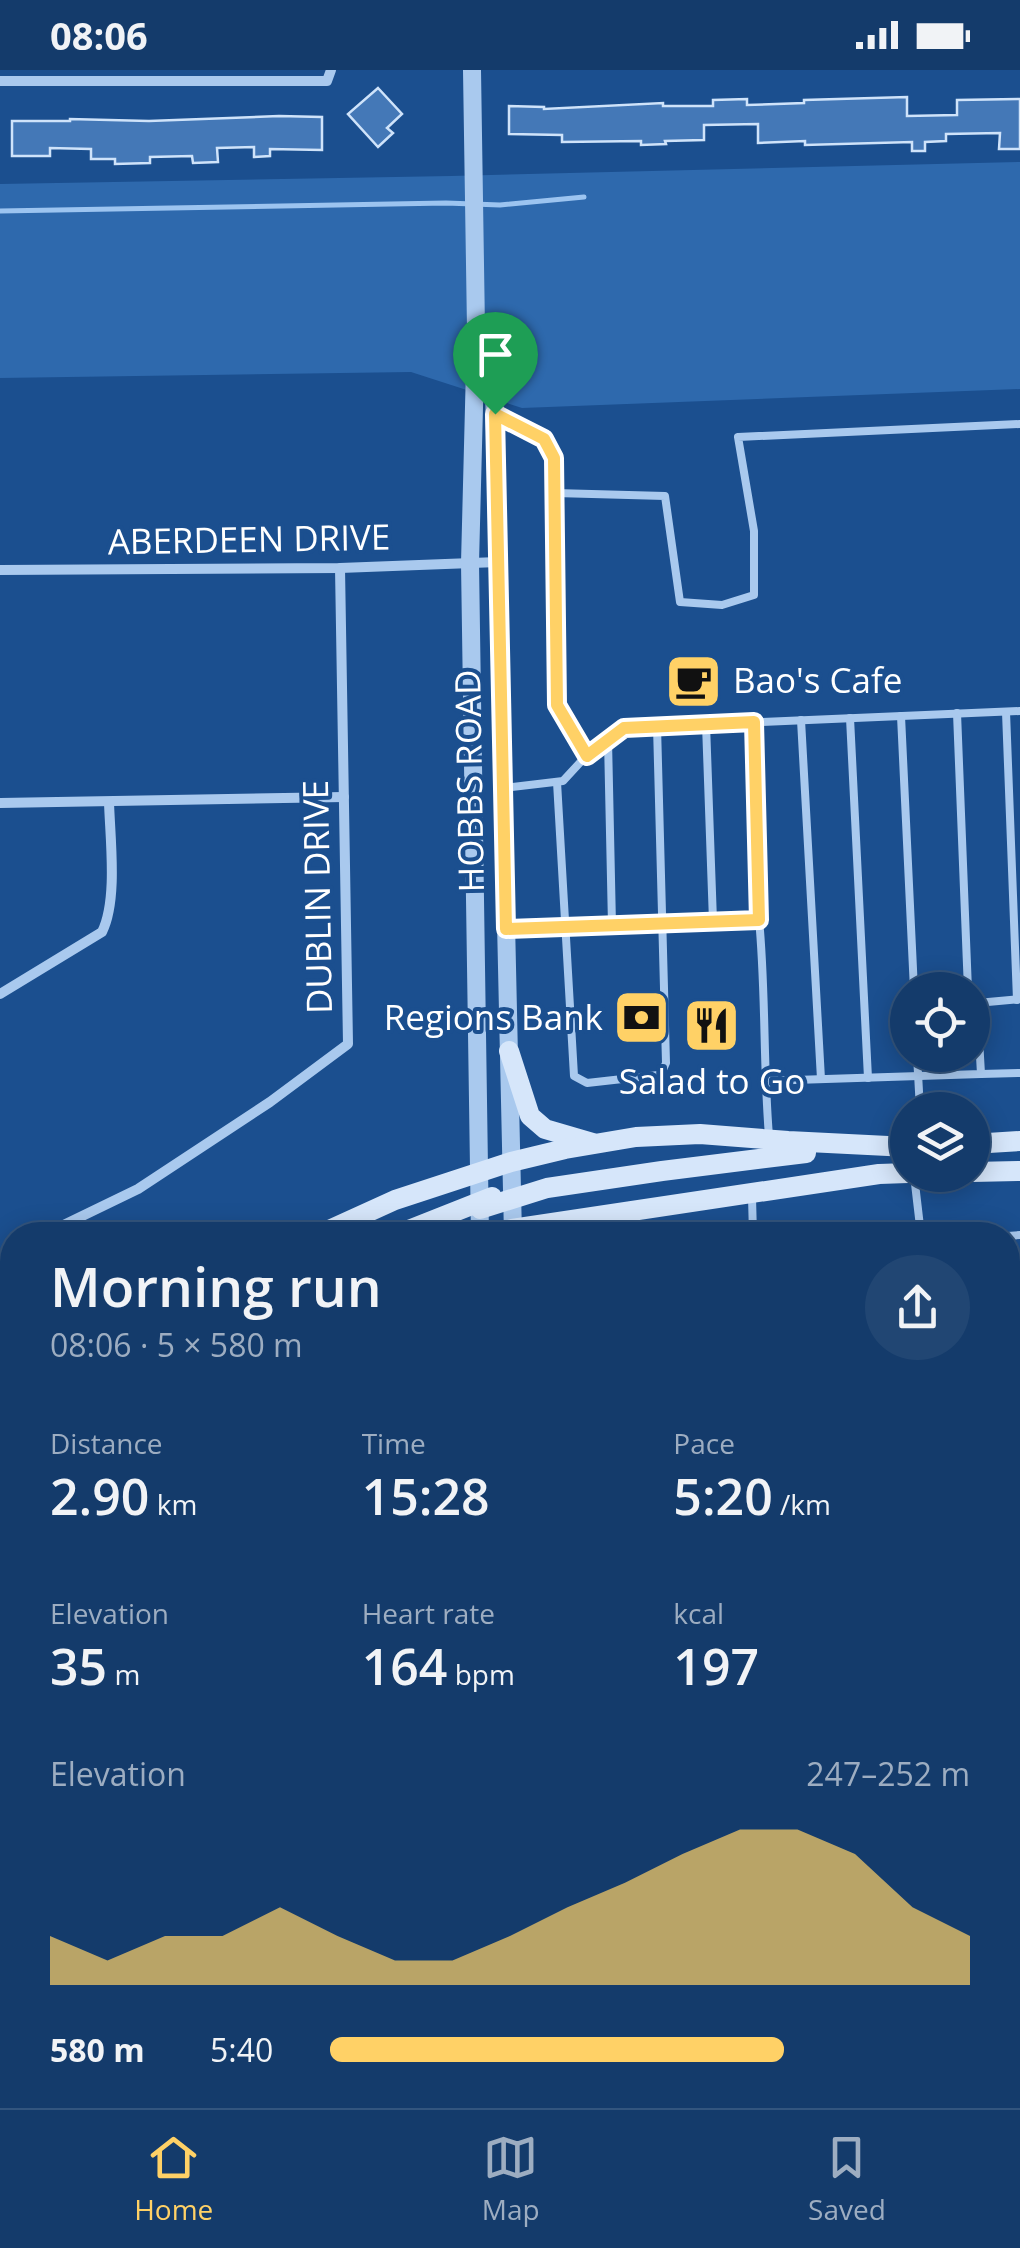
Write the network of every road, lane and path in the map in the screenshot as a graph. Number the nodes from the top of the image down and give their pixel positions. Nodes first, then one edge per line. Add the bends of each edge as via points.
1 (472, 70) edge
2 (329, 76) edge
3 (0, 80) edge
4 (476, 329) junction
5 (495, 414) junction
6 (1020, 424) edge
7 (555, 494) junction
8 (498, 562) junction
9 (470, 563) junction
10 (340, 568) junction
11 (0, 570) edge
12 (1020, 711) edge
13 (1006, 712) junction
14 (957, 714) junction
15 (901, 716) junction
16 (850, 718) junction
17 (802, 720) junction
18 (754, 722) junction
19 (706, 724) junction
20 (658, 726) junction
21 (608, 740) junction
22 (587, 756) junction
23 (557, 782) junction
24 (503, 788) junction
25 (344, 797) junction
26 (109, 802) junction
27 (0, 803) edge
28 (759, 920) junction
29 (714, 921) junction
30 (663, 923) junction
31 (612, 924) junction
32 (564, 926) junction
33 (506, 929) junction
34 (913, 972) edge
35 (967, 972) edge
36 (0, 994) edge
37 (990, 1000) edge
38 (1018, 1000) edge
39 (509, 1051) junction
40 (918, 1072) edge
41 (1020, 1072) edge
42 (981, 1074) joint
43 (918, 1076) junction
44 (868, 1078) junction
45 (822, 1079) junction
46 (764, 1081) junction
47 (919, 1092) edge
48 (769, 1140) junction
49 (1020, 1141) edge
50 (990, 1143) edge
51 (595, 1144) junction
52 (890, 1147) edge
53 (890, 1149) edge
54 (511, 1162) junction
55 (1020, 1171) edge
56 (990, 1172) edge
57 (479, 1173) junction
58 (890, 1174) edge
59 (914, 1192) edge
60 (752, 1193) junction
61 (512, 1195) junction
62 (480, 1205) junction
63 (70, 1222) edge
64 (347, 1222) edge
65 (432, 1222) edge
66 (480, 1222) edge
67 (508, 1222) edge
68 (574, 1222) edge
69 (753, 1222) edge
70 (919, 1222) edge

1 - 4 street, HOBBS ROAD
2 - 3 street
4 - 5 street, HOBBS ROAD via 494,386
4 - 9 street, HOBBS ROAD
5 - 7 lane via 544,439 554,458
5 - 8 street, HOBBS ROAD
6 - 7 lane via 738,437 754,530 754,595 722,605 680,602 665,496
7 - 22 lane via 557,705
8 - 9 street, ABERDEEN DRIVE
8 - 24 street, HOBBS ROAD
9 - 10 street, ABERDEEN DRIVE
9 - 57 street, HOBBS ROAD
10 - 11 street, ABERDEEN DRIVE
10 - 25 street, DUBLIN DRIVE
12 - 13 lane
13 - 14 lane
13 - 38 lane
14 - 15 lane
14 - 35 lane
15 - 16 lane
15 - 34 lane
16 - 17 lane
16 - 44 lane
17 - 18 lane
17 - 45 lane
18 - 19 lane
18 - 28 lane
19 - 20 lane
19 - 29 lane
20 - 21 lane via 624,728
20 - 30 lane
21 - 22 lane
21 - 31 lane
22 - 23 lane
23 - 24 lane
23 - 32 lane
24 - 33 street, HOBBS ROAD
25 - 26 street
25 - 63 street, DUBLIN DRIVE via 348,1044 138,1189
26 - 27 street
26 - 36 street via 111,899 102,932
28 - 29 lane
28 - 46 lane
29 - 30 lane
30 - 31 lane
30 - 32 lane via 665,1068 658,1075 587,1083 572,1070
31 - 32 lane
32 - 33 lane
33 - 39 street, HOBBS ROAD
37 - 38 lane
39 - 51 main road via 530,1116 545,1129
39 - 54 street, HOBBS ROAD
40 - 43 lane
41 - 42 lane
42 - 43 lane
43 - 44 lane
43 - 47 lane
44 - 45 lane
45 - 46 lane
46 - 48 lane
48 - 51 main road via 700,1134
48 - 52 main road
49 - 50 main road
51 - 54 main road
53 - 61 main road via 782,1155
54 - 57 main road
54 - 61 street, HOBBS ROAD
55 - 56 main road
57 - 62 street, HOBBS ROAD
57 - 64 main road
58 - 60 main road
59 - 70 lane
60 - 68 main road
60 - 69 lane
61 - 62 main road
61 - 67 street, HOBBS ROAD
62 - 65 main road
62 - 66 street, HOBBS ROAD

